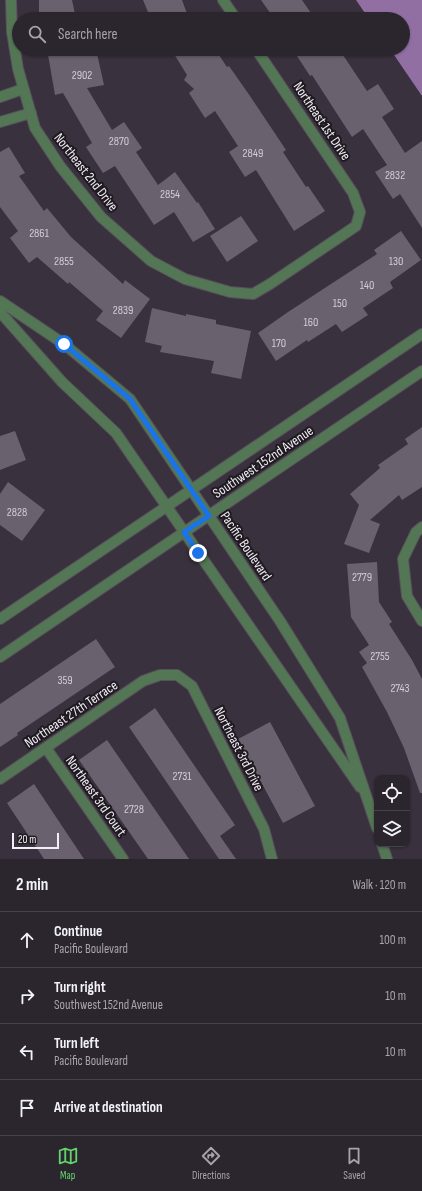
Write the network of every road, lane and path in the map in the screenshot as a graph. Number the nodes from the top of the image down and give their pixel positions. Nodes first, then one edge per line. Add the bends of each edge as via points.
1 (11, 0) edge
2 (223, 0) edge
3 (231, 12) edge
4 (12, 32) edge
5 (16, 56) edge
6 (261, 56) edge
7 (23, 88) junction
8 (0, 97) edge
9 (31, 113) junction
10 (0, 122) edge
11 (253, 294) joint
12 (0, 301) edge
13 (0, 312) edge
14 (422, 334) edge
15 (422, 371) edge
16 (191, 489) junction
17 (166, 506) junction
18 (209, 516) junction
19 (422, 527) edge
20 (184, 532) junction
21 (0, 619) edge
22 (422, 621) edge
23 (0, 657) edge
24 (160, 675) joint
25 (46, 748) junction
26 (0, 779) edge
27 (367, 797) junction
28 (374, 819) edge
29 (383, 847) edge
30 (122, 859) edge
31 (272, 859) edge
32 (387, 859) edge

1 - 4 street, Northeast 2nd Drive
2 - 3 street
5 - 7 street, Northeast 2nd Drive
6 - 11 street, Northeast 1st Drive via 353,193 360,212 356,226
7 - 8 street
7 - 9 street, Northeast 2nd Drive
9 - 10 street
9 - 11 street, Northeast 2nd Drive via 35,128 60,166 101,217 151,261 185,279 230,292
12 - 16 street, Pacific Boulevard via 64,344 130,399
13 - 17 street, Pacific Boulevard via 62,382 116,433
14 - 16 street, Southwest 152nd Avenue
15 - 18 street, Southwest 152nd Avenue
16 - 17 street, Southwest 152nd Avenue
16 - 18 street, Pacific Boulevard
17 - 20 street, Pacific Boulevard
17 - 21 street, Southwest 152nd Avenue
18 - 20 street, Southwest 152nd Avenue
18 - 27 street, Pacific Boulevard via 280,620 340,718
19 - 22 street via 416,532 403,559 407,596
20 - 23 street, Southwest 152nd Avenue
20 - 27 street, Pacific Boulevard
24 - 25 street, Northeast 27th Terrace via 143,681
24 - 31 street, Northeast 3rd Drive via 177,675 192,686 264,829
25 - 26 street, Northeast 27th Terrace
25 - 30 street, Northeast 3rd Court
27 - 28 street, Pacific Boulevard
29 - 32 street

